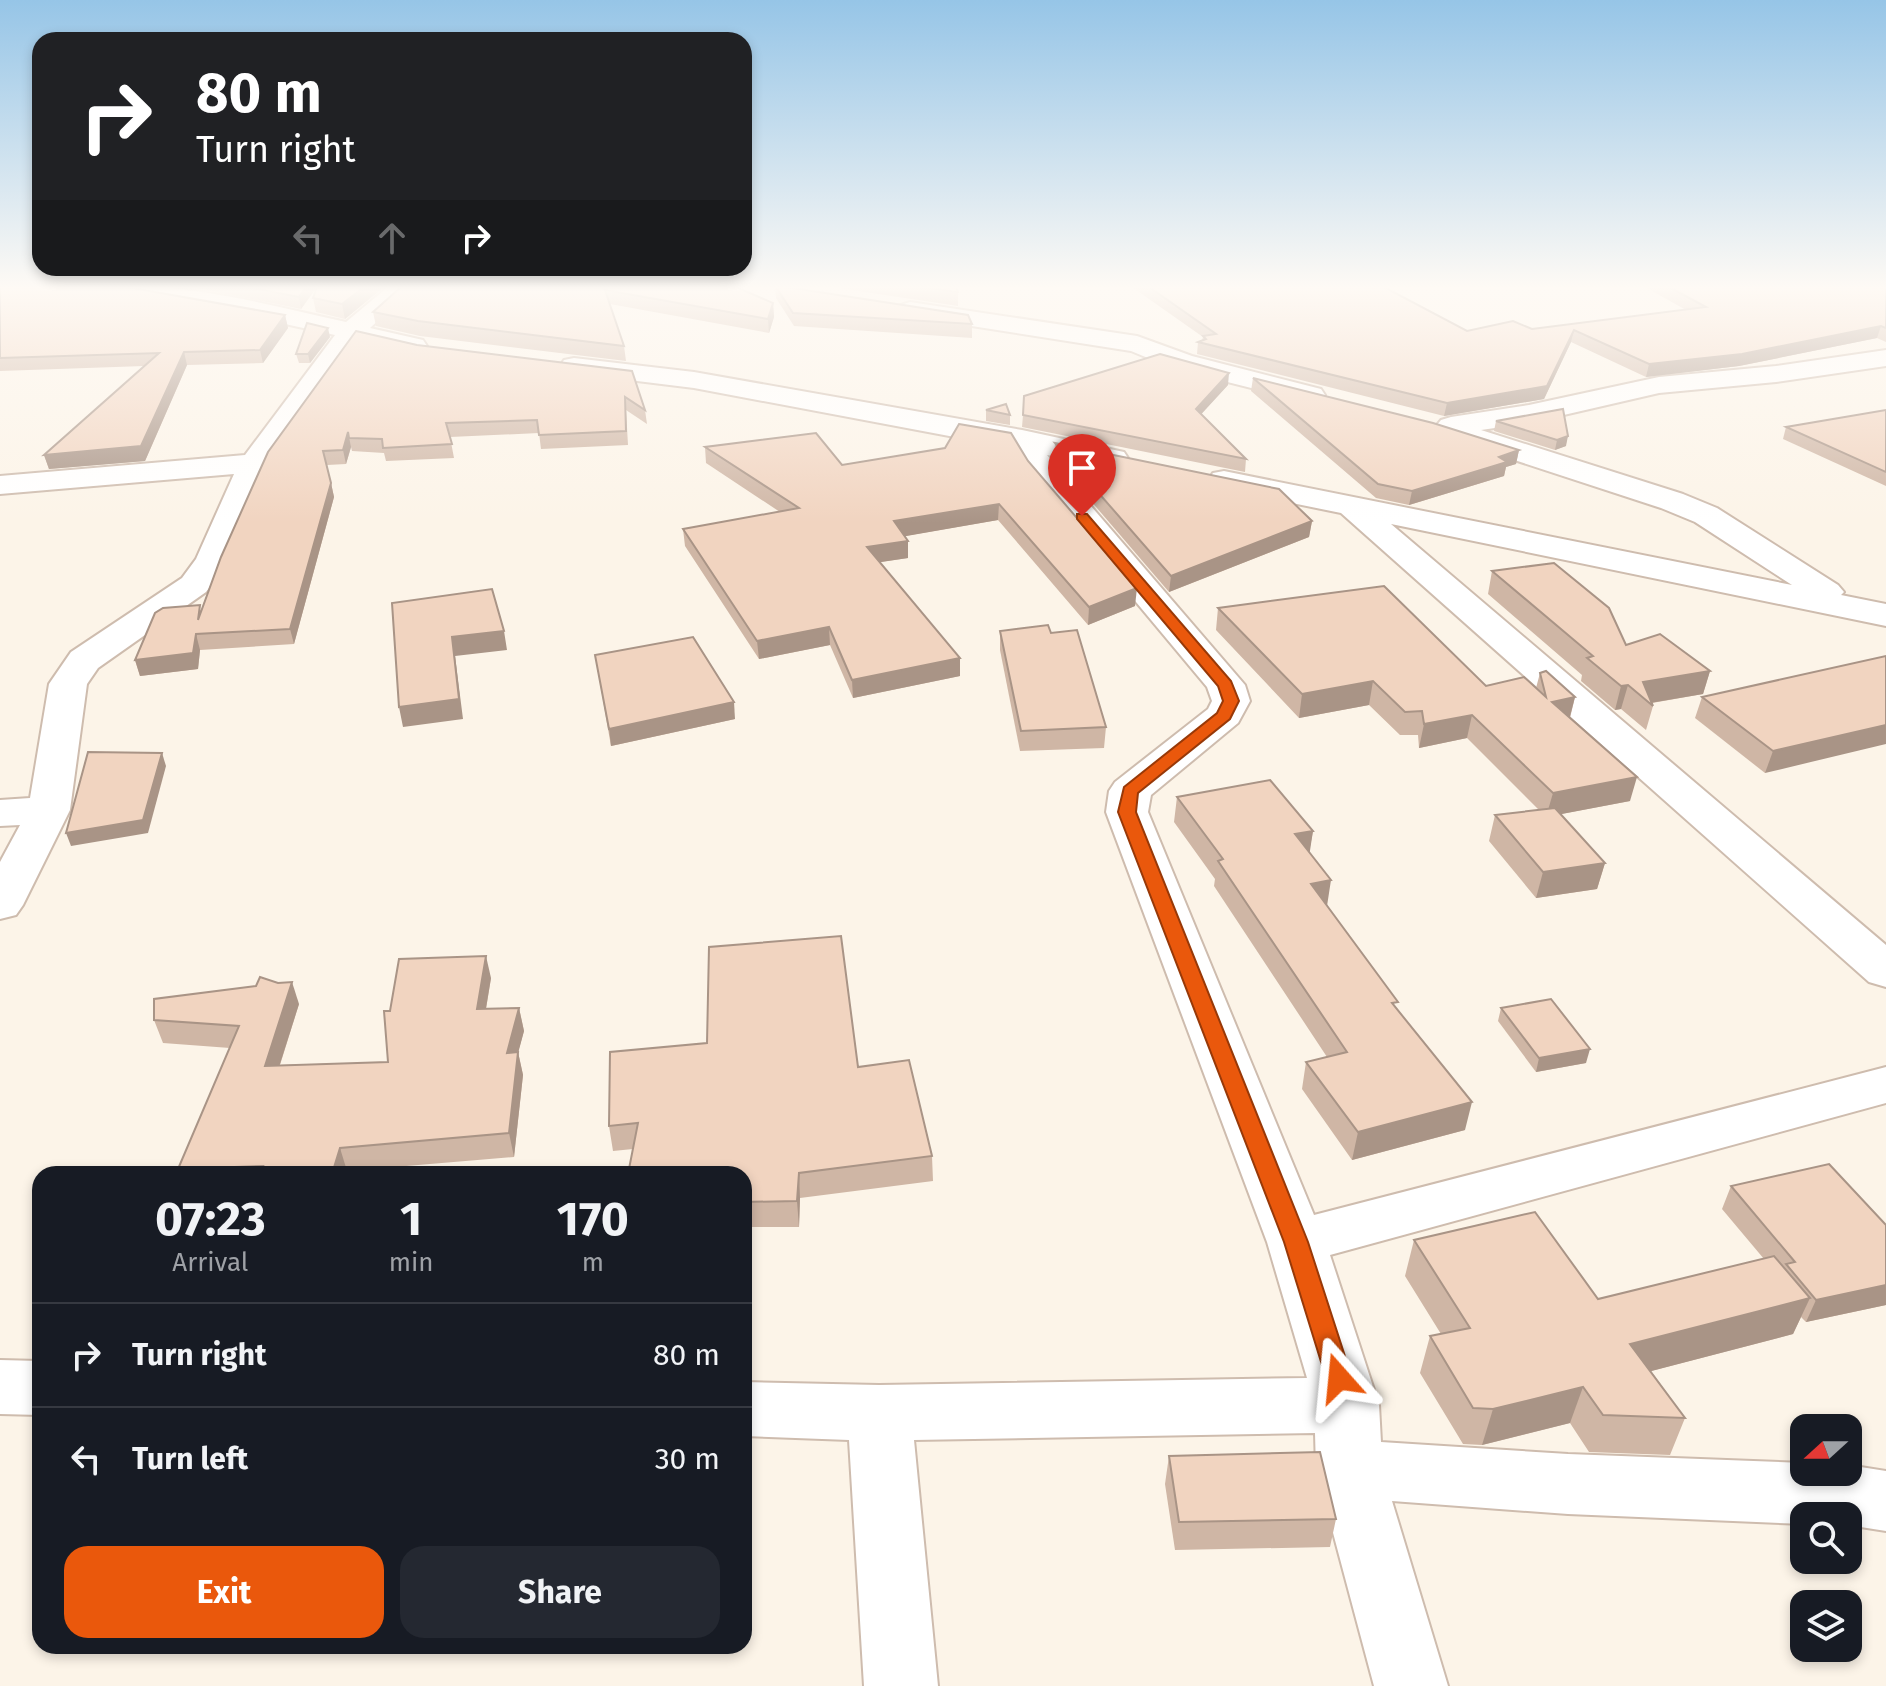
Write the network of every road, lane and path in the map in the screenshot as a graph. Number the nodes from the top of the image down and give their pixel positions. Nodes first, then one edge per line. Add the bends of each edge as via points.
1 (326, 366) edge
2 (574, 366) edge
3 (1197, 366) edge
4 (1833, 366) edge
5 (1336, 401) edge
6 (1022, 439) junction
7 (254, 463) junction
8 (1147, 464) edge
9 (1194, 474) edge
10 (0, 485) edge
11 (1351, 505) junction
12 (1848, 606) junction
13 (1886, 615) edge
14 (49, 810) junction
15 (0, 813) edge
16 (0, 905) edge
17 (1886, 971) edge
18 (1886, 1085) edge
19 (1296, 1242) junction
20 (0, 1387) edge
21 (32, 1388) edge
22 (752, 1409) edge
23 (879, 1413) junction
24 (1348, 1437) junction
25 (1879, 1508) edge
26 (901, 1686) edge
27 (1411, 1686) edge

1 - 7 street
2 - 6 street via 694,380
3 - 5 street
4 - 12 street via 1659,385 1529,414 1434,426 1706,515
6 - 8 street
6 - 19 street via 1226,685 1231,701 1224,715 1130,791 1127,812
7 - 10 street
7 - 14 street via 212,561 194,585 84,660 68,684
9 - 11 street
11 - 12 street
11 - 17 street
12 - 13 street
14 - 15 street
14 - 16 street
18 - 19 street
19 - 24 street
20 - 21 street
22 - 23 street
23 - 24 street
23 - 26 street
24 - 25 street via 1568,1484
24 - 27 street

